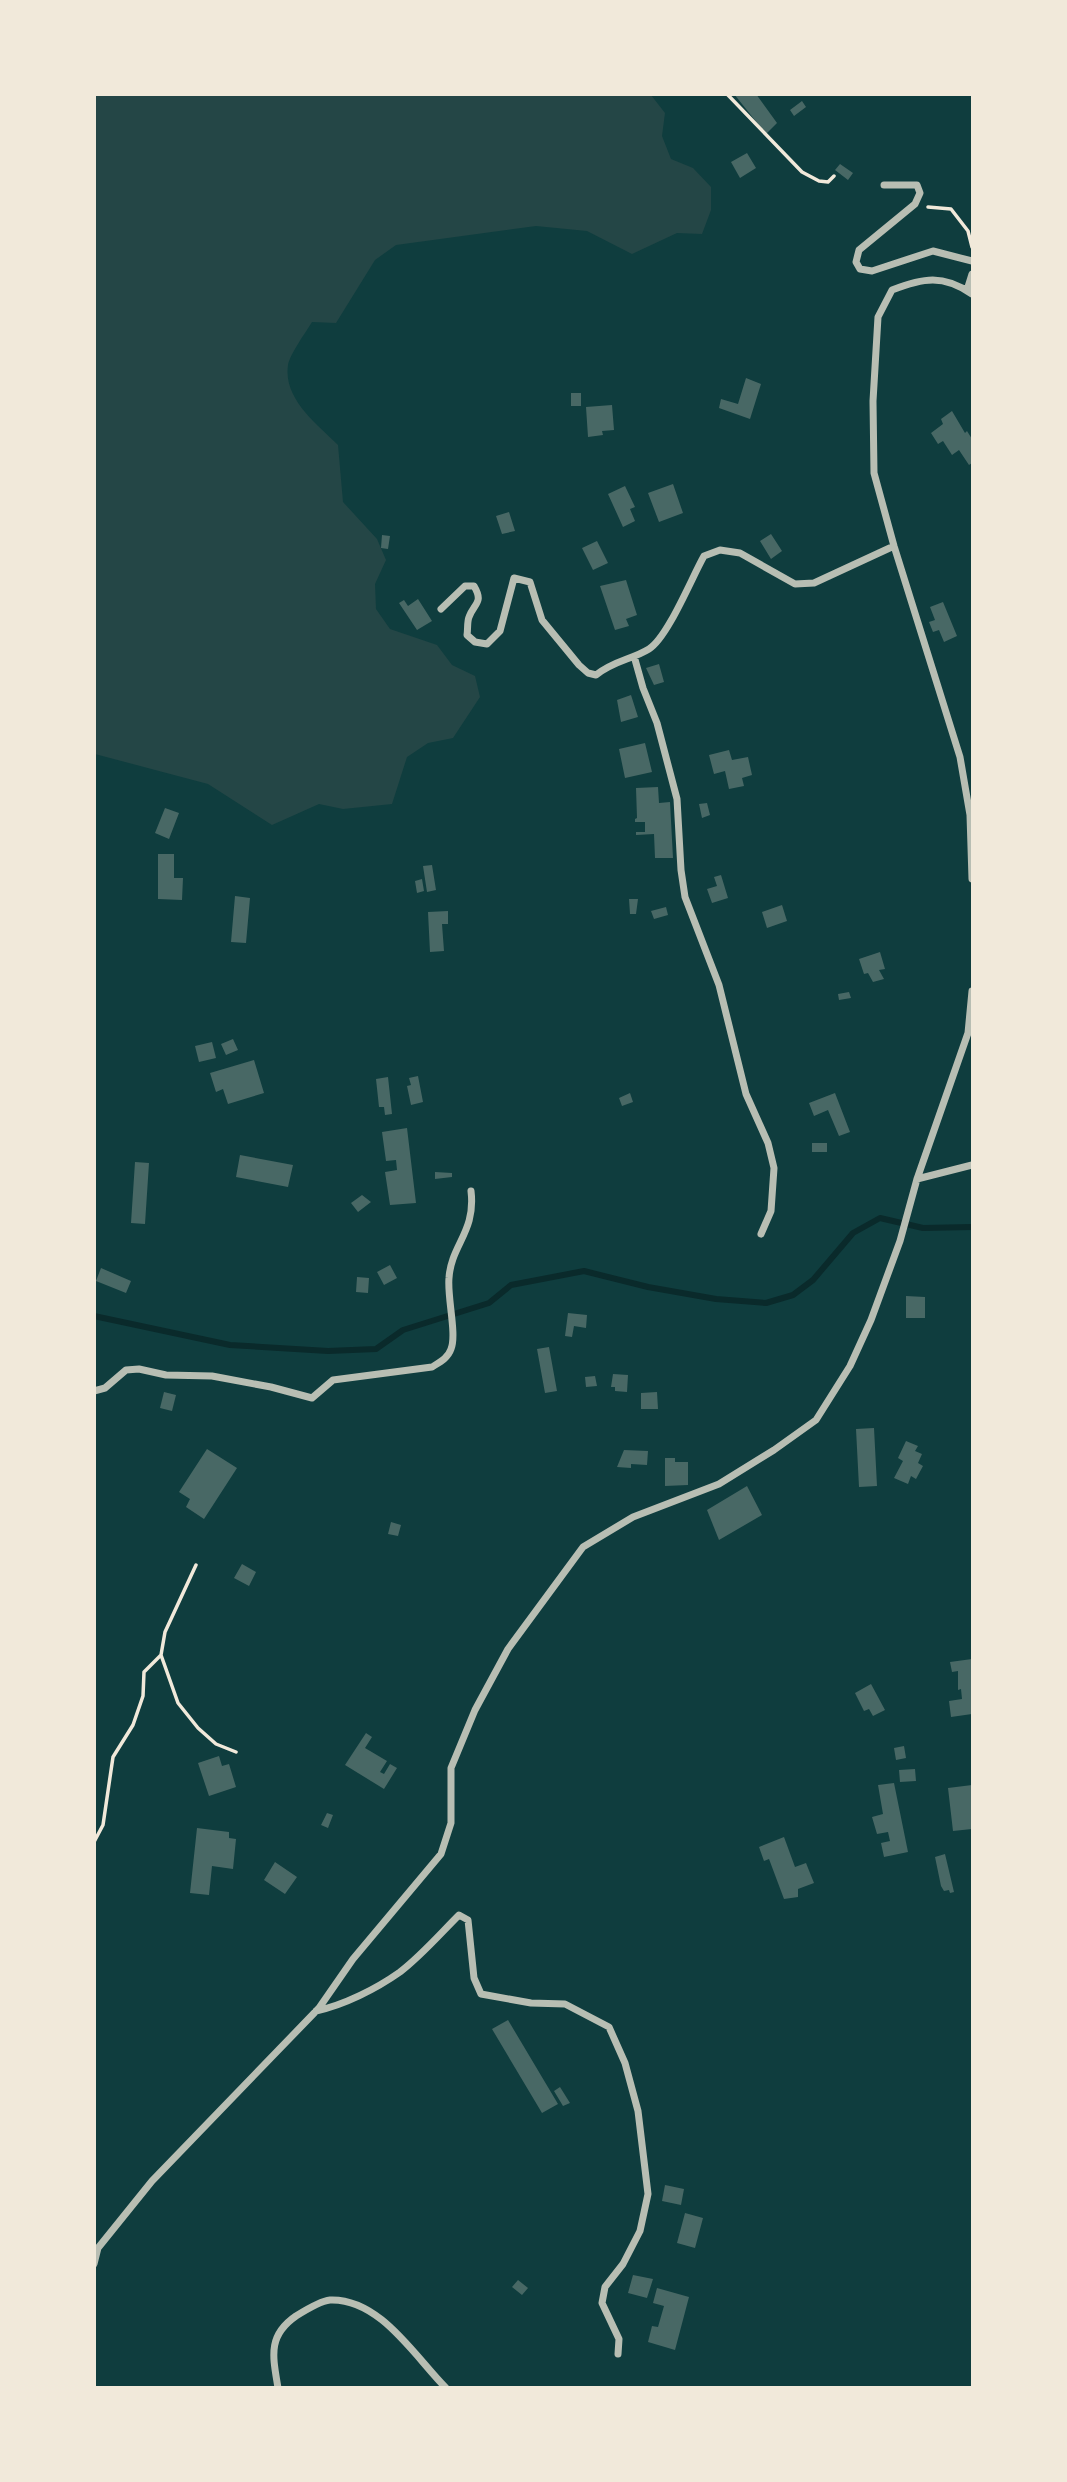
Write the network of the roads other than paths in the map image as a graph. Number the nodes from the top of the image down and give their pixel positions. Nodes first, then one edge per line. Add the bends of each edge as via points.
1 (884, 185) dead end
2 (972, 261) edge
3 (972, 274) edge
4 (970, 292) edge
5 (894, 546) junction
6 (441, 609) dead end
7 (634, 656) junction
8 (972, 879) edge
9 (972, 991) edge
10 (972, 1165) edge
11 (916, 1179) junction
12 (471, 1191) dead end
13 (761, 1234) dead end
14 (94, 1391) edge
15 (316, 2011) junction
16 (94, 2264) edge
17 (618, 2354) dead end
18 (278, 2388) edge
19 (446, 2388) edge

1 - 2 street via 917,185 920,194 915,204 859,250 856,262 860,269 872,271 933,251
3 - 4 street
4 - 5 street via 938,279 920,280 892,290 878,317 874,473
5 - 7 street via 814,583 795,584 740,553 720,550 704,556 669,624 652,648
5 - 8 street via 960,757 970,815
6 - 7 street via 465,586 474,586 478,603 468,618 467,635 487,644 500,631 514,578 521,579 530,582 542,620 587,673 596,675 611,663
7 - 13 street via 677,799 685,897 719,985 746,1094 774,1168 771,1211
9 - 11 street via 968,1033
10 - 11 street
11 - 15 street via 900,1241 871,1320 817,1420 719,1484 633,1517 583,1547 508,1650 475,1710 451,1768 451,1823 441,1854
12 - 14 street via 469,1225 451,1263 451,1350 432,1367 334,1380 312,1398 212,1376 139,1369 127,1370
15 - 16 street via 152,2181 98,2248
15 - 17 street via 400,1971 459,1915 468,1920 474,1978 481,1994 565,2004 610,2027 638,2111 648,2194 640,2231 605,2287 602,2303 619,2339
18 - 19 street via 272,2352 281,2329 328,2300 361,2305 400,2335

